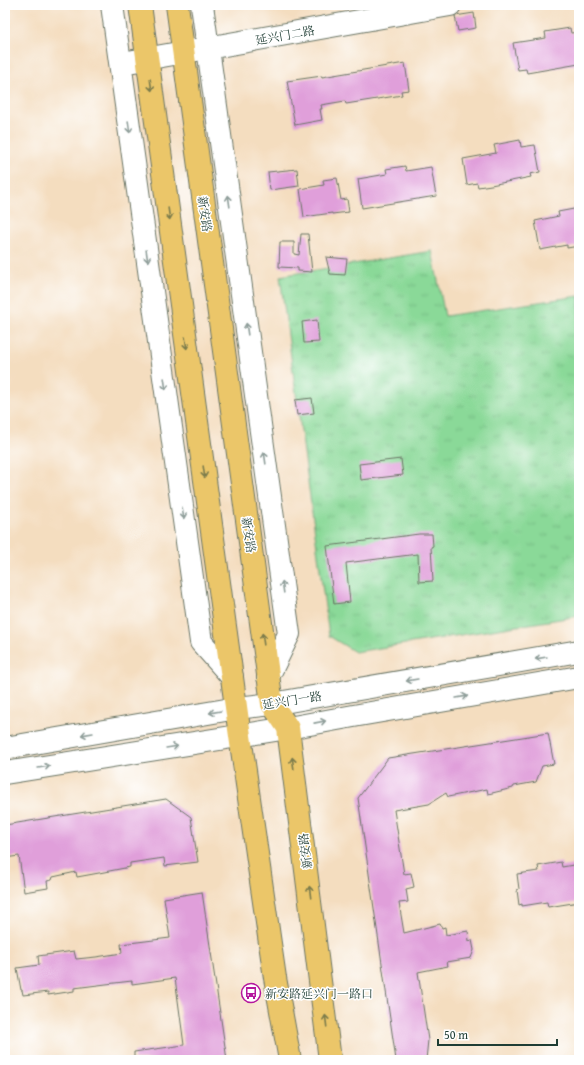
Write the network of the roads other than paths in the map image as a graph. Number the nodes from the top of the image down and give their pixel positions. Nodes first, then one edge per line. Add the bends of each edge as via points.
1 (112, 5) edge
2 (140, 5) edge
3 (177, 5) edge
4 (202, 5) edge
5 (450, 5) edge
6 (208, 48) junction
7 (183, 52) junction
8 (147, 59) junction
9 (120, 63) junction
10 (579, 651) edge
11 (232, 677) junction
12 (268, 677) junction
13 (579, 677) edge
14 (272, 704) junction
15 (237, 708) junction
16 (288, 728) junction
17 (240, 736) junction
18 (5, 748) edge
19 (5, 773) edge
20 (290, 1060) edge
21 (330, 1060) edge

1 - 9 street
2 - 8 main road
3 - 7 main road, 新安路
4 - 6 street
5 - 6 street, 延兴门二路
6 - 7 street, 延兴门二路
12 -> 6 street via 289,634
7 - 8 street, 延兴门二路
12 -> 7 main road, 新安路
8 - 9 street, 延兴门二路
8 -> 11 main road
9 -> 11 street via 201,642
10 -> 14 street, 延兴门一路
11 - 15 main road
12 - 14 main road, 新安路
16 -> 13 street
14 - 15 street, 延兴门一路
14 - 16 main road, 新安路
15 - 17 main road
15 -> 18 street, 延兴门一路
16 - 17 street
21 -> 16 main road, 新安路
19 -> 17 street
17 - 20 main road

